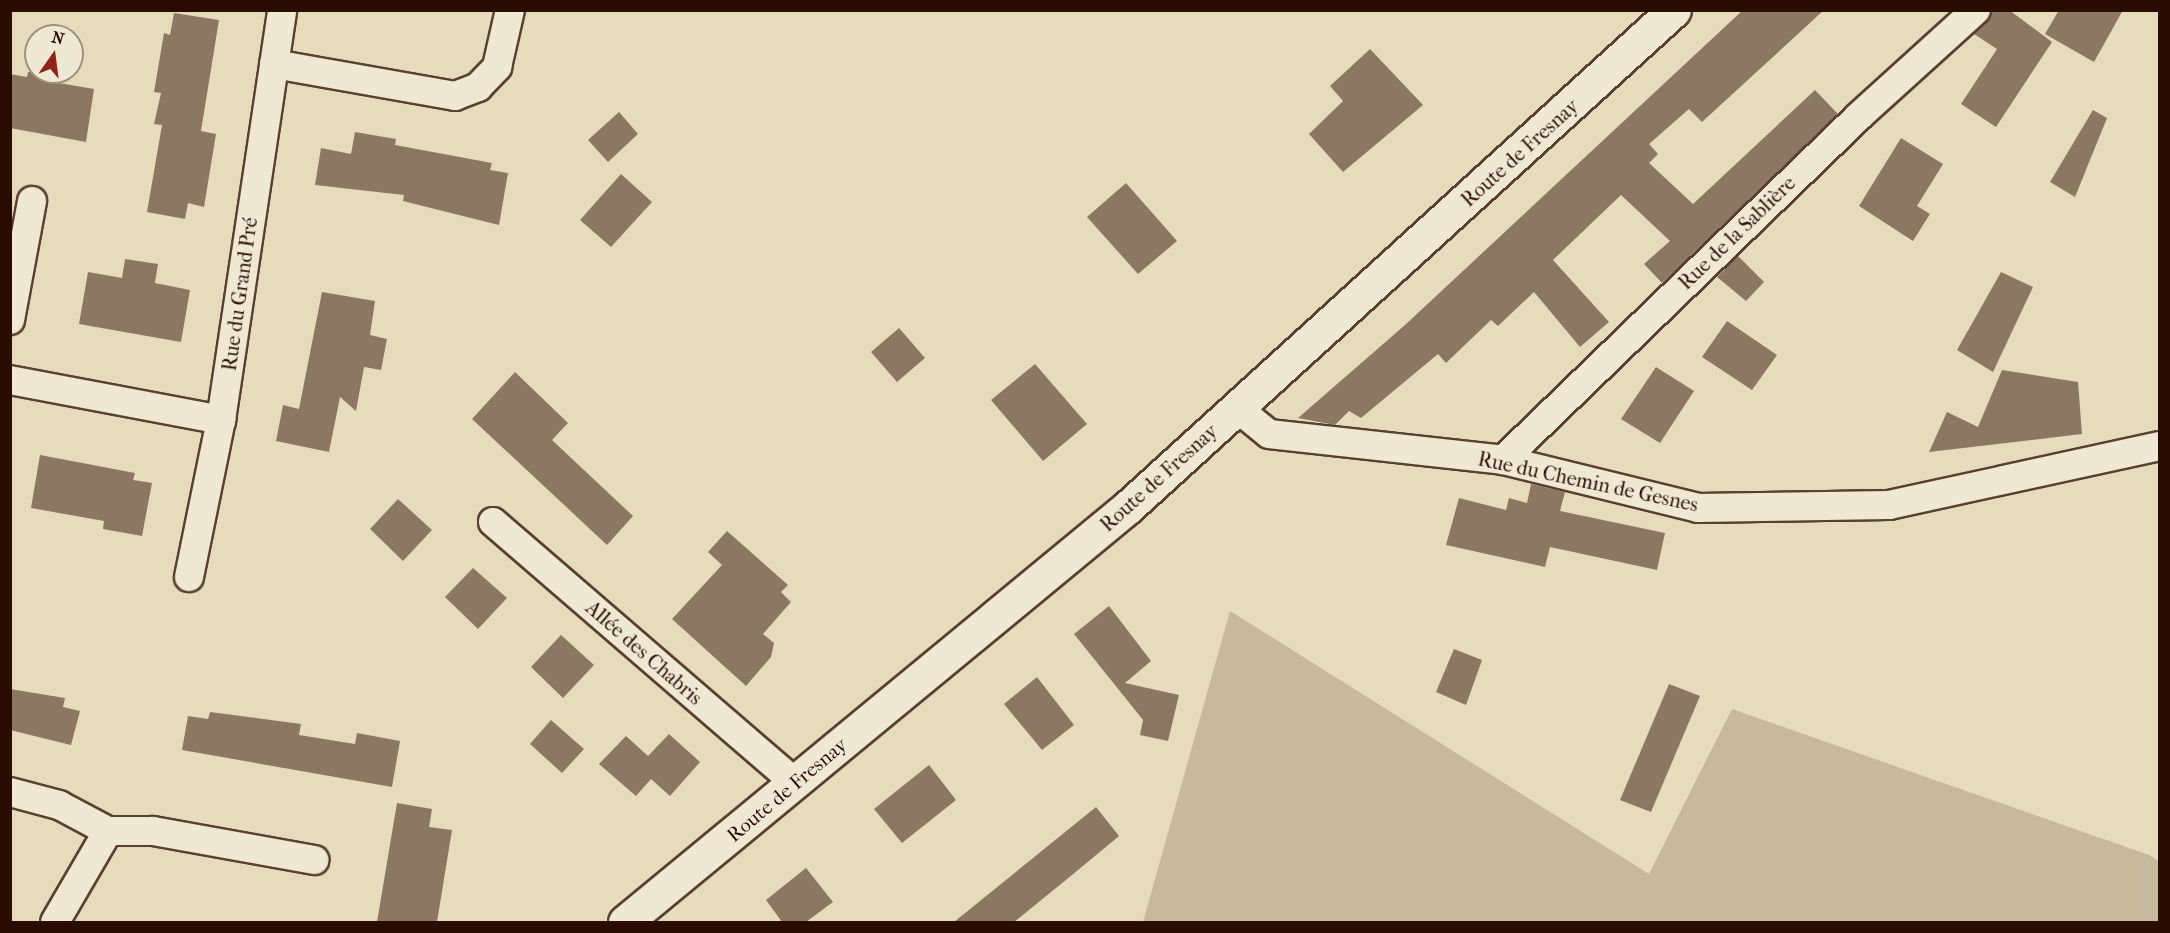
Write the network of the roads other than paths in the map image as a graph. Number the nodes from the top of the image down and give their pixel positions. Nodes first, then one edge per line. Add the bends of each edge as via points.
1 (282, 10) edge
2 (510, 10) edge
3 (1674, 10) edge
4 (1976, 10) edge
5 (274, 64) junction
6 (32, 201) dead end
7 (10, 320) edge
8 (10, 380) edge
9 (1237, 408) junction
10 (221, 420) junction
11 (2160, 446) edge
12 (1503, 460) junction
13 (493, 522) dead end
14 (189, 577) dead end
15 (795, 783) junction
16 (10, 792) edge
17 (108, 831) junction
18 (314, 860) dead end
19 (55, 922) edge
20 (625, 922) edge

1 - 5 street, Rue du Grand Pré
2 - 5 street via 497,67 478,87 456,96
3 - 9 street, Route de Fresnay
4 - 12 street, Rue de la Sablière via 1858,117
5 - 10 street, Rue du Grand Pré
6 - 7 street
8 - 10 street
9 - 12 street, Rue du Chemin de Gesnes via 1269,434
9 - 15 street, Route de Fresnay via 1128,507
10 - 14 street, Rue du Grand Pré
11 - 12 street, Rue du Chemin de Gesnes via 1889,506 1698,508
13 - 15 street, Allée des Chabris
15 - 20 street, Route de Fresnay
16 - 17 street via 59,805
17 - 18 street via 153,831
17 - 19 street

